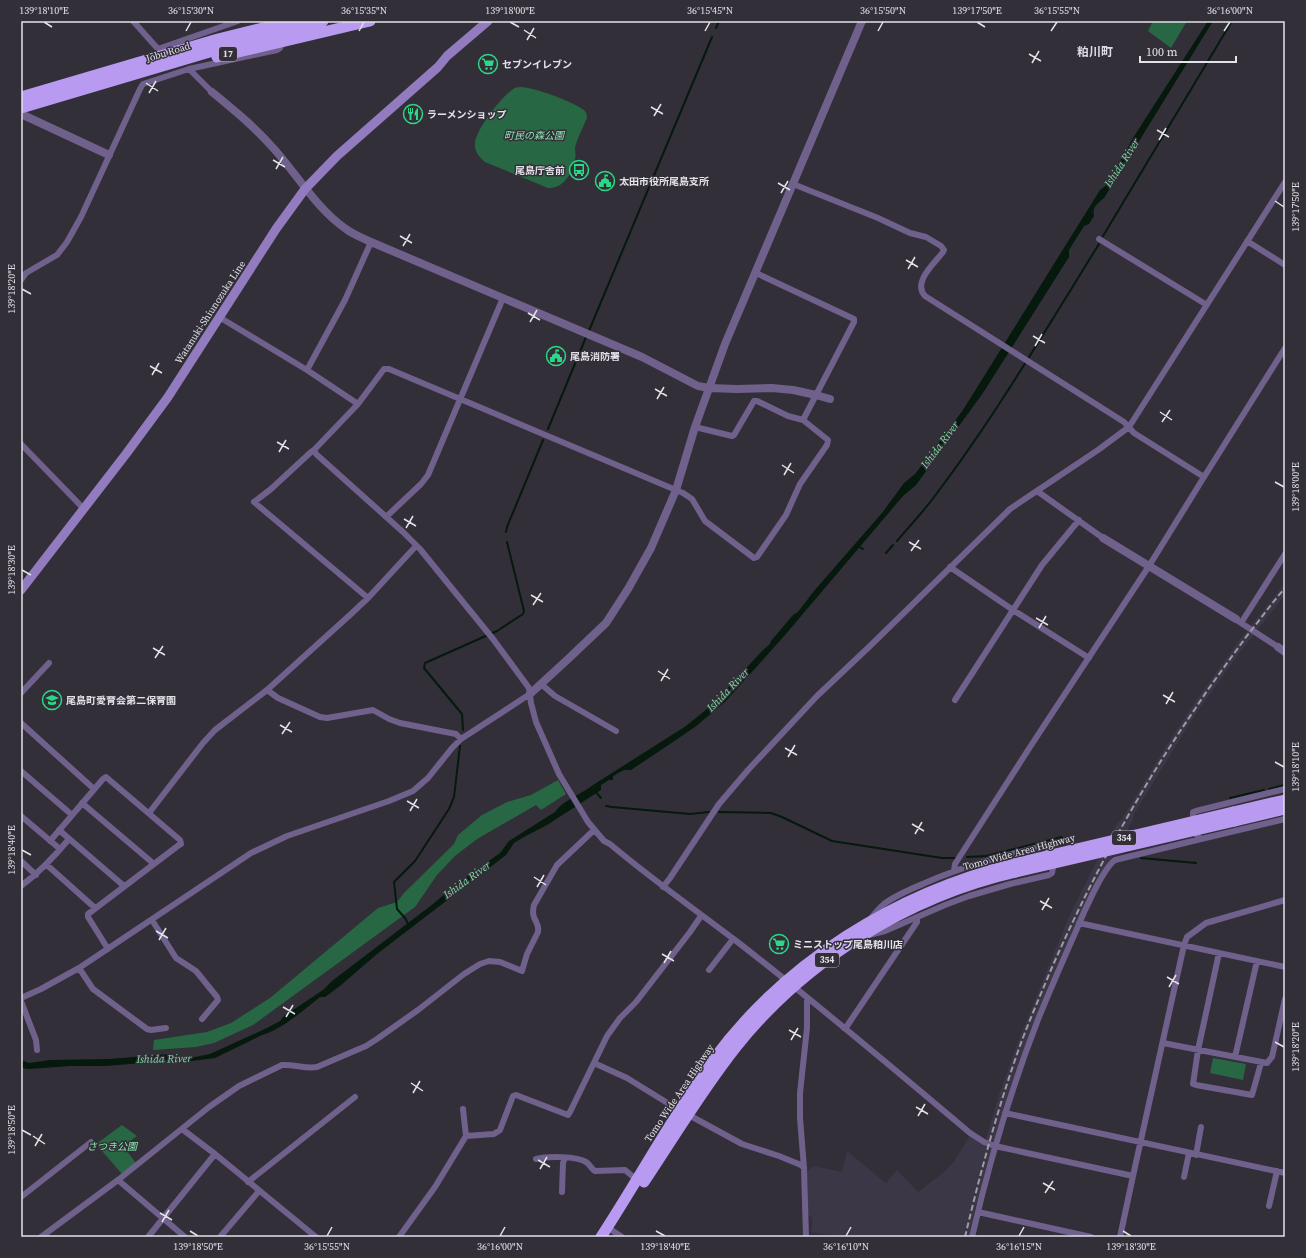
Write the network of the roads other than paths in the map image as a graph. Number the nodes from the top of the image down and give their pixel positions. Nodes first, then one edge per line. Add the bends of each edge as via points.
1 (133, 21) edge
2 (238, 21) edge
3 (260, 21) edge
4 (292, 21) edge
5 (323, 21) edge
6 (370, 21) edge
7 (488, 21) edge
8 (495, 21) edge
9 (862, 21) edge
10 (283, 41) junction
11 (143, 61) junction
12 (438, 67) junction
13 (189, 69) junction
14 (85, 89) junction
15 (212, 92) joint
16 (21, 97) edge
17 (26, 107) edge
18 (21, 114) edge
19 (33, 120) junction
20 (109, 155) junction
21 (1285, 182) edge
22 (794, 184) junction
23 (305, 189) junction
24 (1099, 239) dead end
25 (1247, 241) junction
26 (371, 242) junction
27 (1285, 265) edge
28 (756, 274) junction
29 (21, 280) edge
30 (503, 298) junction
31 (1207, 305) junction
32 (219, 317) junction
33 (1285, 348) edge
34 (307, 370) junction
35 (709, 388) junction
36 (816, 395) junction
37 (461, 399) junction
38 (830, 400) dead end
39 (358, 404) junction
40 (803, 420) junction
41 (696, 427) junction
42 (1129, 427) junction
43 (21, 444) edge
44 (314, 450) junction
45 (1204, 476) junction
46 (676, 490) junction
47 (1037, 491) junction
48 (84, 509) junction
49 (386, 517) junction
50 (1079, 520) junction
51 (1103, 538) joint
52 (416, 546) junction
53 (1285, 554) edge
54 (1149, 566) junction
55 (950, 567) junction
56 (21, 590) edge
57 (368, 598) junction
58 (1013, 610) junction
59 (1238, 621) junction
60 (1282, 650) edge
61 (1089, 658) junction
62 (49, 663) dead end
63 (541, 684) junction
64 (267, 690) junction
65 (21, 693) edge
66 (530, 694) junction
67 (955, 700) dead end
68 (21, 723) edge
69 (616, 732) dead end
70 (461, 739) junction
71 (21, 771) edge
72 (94, 789) junction
73 (1285, 789) edge
74 (1285, 800) edge
75 (82, 803) junction
76 (1285, 809) edge
77 (149, 813) junction
78 (72, 815) junction
79 (21, 816) edge
80 (1234, 817) junction
81 (1285, 818) edge
82 (59, 830) junction
83 (594, 830) junction
84 (1203, 838) junction
85 (69, 839) junction
86 (50, 841) junction
87 (60, 850) junction
88 (21, 861) edge
89 (154, 864) junction
90 (47, 865) junction
91 (954, 871) junction
92 (36, 875) junction
93 (21, 886) edge
94 (124, 886) junction
95 (663, 887) junction
96 (1285, 900) edge
97 (95, 908) junction
98 (701, 916) junction
99 (917, 917) junction
100 (152, 920) junction
101 (1080, 923) junction
102 (865, 930) junction
103 (733, 939) junction
104 (1184, 945) junction
105 (108, 949) junction
106 (1219, 953) junction
107 (1257, 961) junction
108 (1285, 967) edge
109 (79, 968) junction
110 (709, 970) dead end
111 (790, 984) junction
112 (1285, 998) edge
113 (808, 999) junction
114 (21, 1000) edge
115 (202, 1019) dead end
116 (166, 1028) dead end
117 (844, 1028) junction
118 (1163, 1043) junction
119 (37, 1050) dead end
120 (1198, 1050) junction
121 (1235, 1057) junction
122 (594, 1063) junction
123 (1261, 1063) junction
124 (355, 1097) dead end
125 (463, 1109) dead end
126 (684, 1112) junction
127 (1005, 1113) junction
128 (1202, 1127) dead end
129 (182, 1129) junction
130 (466, 1136) junction
131 (91, 1142) dead end
132 (1141, 1142) junction
133 (995, 1146) junction
134 (1189, 1153) junction
135 (215, 1154) junction
136 (1196, 1154) junction
137 (566, 1158) junction
138 (536, 1159) dead end
139 (804, 1168) junction
140 (1277, 1171) junction
141 (1285, 1173) edge
142 (1133, 1176) junction
143 (1184, 1177) dead end
144 (118, 1180) junction
145 (637, 1180) junction
146 (248, 1182) junction
147 (259, 1191) junction
148 (562, 1192) dead end
149 (21, 1197) edge
150 (1269, 1206) dead end
151 (978, 1212) junction
152 (164, 1219) junction
153 (615, 1235) edge
154 (41, 1237) edge
155 (148, 1237) edge
156 (185, 1237) edge
157 (220, 1237) edge
158 (316, 1237) edge
159 (399, 1237) edge
160 (601, 1237) edge
161 (806, 1237) edge
162 (972, 1237) edge
163 (1091, 1237) edge
164 (1120, 1237) edge

1 - 2 street via 158,49 214,26
3 - 11 highway, 17
4 - 11 highway, Jobu Road / 17
5 - 14 highway, Jobu Road / 17
6 - 10 highway, 17
7 - 12 main road, Watanuki-Shiunozuka Line via 447,56
8 - 12 main road, Watanuki-Shiunozuka Line via 450,60
9 - 22 street
10 - 13 street via 277,50
10 - 14 highway, 17
11 - 16 highway, Jobu Road / 17
12 - 23 main road, Watanuki-Shiunozuka Line via 337,156
13 - 15 street
13 - 20 street via 141,86
14 - 17 highway, Jobu Road / 17
15 - 23 street via 264,137
17 - 19 street
18 - 19 street
19 - 20 street
20 - 29 street via 67,242 56,255 26,273
21 - 25 street
22 - 28 street
22 - 42 street via 910,233 926,237 941,246 943,252 921,283 922,293
23 - 26 street via 338,223
23 - 32 main road, Watanuki-Shiunozuka Line
24 - 31 street
25 - 27 street
25 - 31 street
26 - 30 street
26 - 34 street via 345,300
28 - 35 street
28 - 36 street via 854,319
30 - 35 street via 642,357 692,384
30 - 37 street
31 - 42 street
32 - 34 street
32 - 48 main road, Watanuki-Shiunozuka Line via 168,397
33 - 45 street
34 - 39 street
35 - 36 street via 772,388
35 - 41 street
36 - 38 street
36 - 40 street
37 - 39 street via 385,368
37 - 46 street
37 - 49 street via 428,475
39 - 44 street
40 - 41 street via 754,401 734,436
40 - 46 street via 828,440 827,445 800,484 786,515 757,557 754,558 708,524 692,500
41 - 46 street
42 - 45 street via 1134,433
42 - 47 street
43 - 48 street
44 - 49 street
44 - 57 street via 254,502
45 - 54 street
46 - 63 street via 651,548 606,623
47 - 50 street
47 - 55 street via 1018,502
48 - 56 main road, Watanuki-Shiunozuka Line
49 - 52 street
50 - 51 street
50 - 58 street via 1042,565
51 - 54 street
52 - 57 street
52 - 66 street via 489,634 529,688
53 - 59 street
54 - 59 street
54 - 61 street
55 - 58 street
55 - 95 street via 817,696 748,770 719,804
57 - 64 street
58 - 61 street
58 - 67 street
59 - 60 street
61 - 91 street via 956,864
62 - 65 street
63 - 66 street
63 - 69 street via 555,696
64 - 70 street via 278,698 320,717 373,710 394,721 456,734
64 - 77 street via 215,730
66 - 70 street
66 - 83 street via 536,722 559,774
68 - 72 street
70 - 100 street via 428,778 413,791 287,836 258,849
71 - 78 street
72 - 75 street
72 - 77 street via 105,777 108,778
73 - 84 street via 1193,812 1195,833
74 - 80 highway, Tomo Wide Area Highway / 354
75 - 78 street
75 - 89 street
76 - 80 highway, Tomo Wide Area Highway / 354
77 - 89 street via 181,842
78 - 82 street
79 - 86 street
80 - 102 highway, Tomo Wide Area Highway / 354, bridge via 1015,868 974,875 893,910
81 - 84 street
82 - 85 street
82 - 86 street
83 - 95 street via 604,841
83 - 129 street via 557,865 534,905 532,917 538,932 522,971 500,962 489,961 480,964 366,1046 317,1067 282,1065 255,1077
84 - 101 street via 1112,861
85 - 87 street
85 - 94 street
86 - 87 street
87 - 90 street
88 - 92 street
89 - 94 street
90 - 92 street
90 - 97 street
91 - 99 street via 1043,846 1047,847 1053,868 1049,875 969,896
91 - 102 street via 891,900 882,906
92 - 93 street
94 - 97 street
95 - 98 street
96 - 104 street via 1206,923 1187,937
97 - 105 street via 88,917
98 - 103 street
98 - 122 street via 636,1002 620,1018 607,1036
99 - 102 street via 879,933
99 - 117 street via 917,922 904,942 848,1026
100 - 105 street
100 - 115 street via 176,958 196,971 217,997 218,1000
101 - 104 street
101 - 127 street via 1039,1018
102 - 111 highway, Tomo Wide Area Highway / 354 via 826,961
103 - 110 street
103 - 111 street
104 - 106 street
104 - 118 street
105 - 109 street
106 - 107 street
106 - 120 street
107 - 108 street
107 - 121 street
109 - 114 street
109 - 116 street via 96,992 148,1029
111 - 113 street
111 - 126 highway, Tomo Wide Area Highway / 354 via 758,1008 733,1035 714,1060
112 - 123 street via 1272,1057 1268,1064
113 - 117 street
113 - 139 street via 800,1093
114 - 119 street via 36,1040
117 - 133 street via 970,1133
118 - 120 street
118 - 132 street
120 - 121 street
120 - 123 street via 1193,1084 1196,1085 1252,1095
121 - 123 street
122 - 126 street via 627,1078
122 - 130 street via 568,1115 516,1095 513,1096 500,1130 494,1134
124 - 146 street
125 - 130 street
126 - 139 street via 742,1144 779,1156
126 - 145 highway, Tomo Wide Area Highway / 354 via 658,1146
126 - 153 highway, Tomo Wide Area Highway / 354
127 - 132 street
127 - 133 street
128 - 136 street
129 - 135 street
129 - 144 street
130 - 159 street via 435,1187
131 - 149 street
132 - 134 street
132 - 142 street
133 - 142 street
133 - 151 street
134 - 136 street
134 - 143 street
135 - 146 street
135 - 152 street
136 - 140 street
137 - 138 street
137 - 145 street via 585,1161 595,1171 625,1170
137 - 148 street via 563,1163
139 - 161 street
140 - 141 street
140 - 150 street
142 - 164 street
144 - 152 street
144 - 154 street
145 - 160 highway, Tomo Wide Area Highway / 354
146 - 147 street
147 - 157 street
147 - 158 street
151 - 162 street
151 - 163 street
152 - 155 street
152 - 156 street

